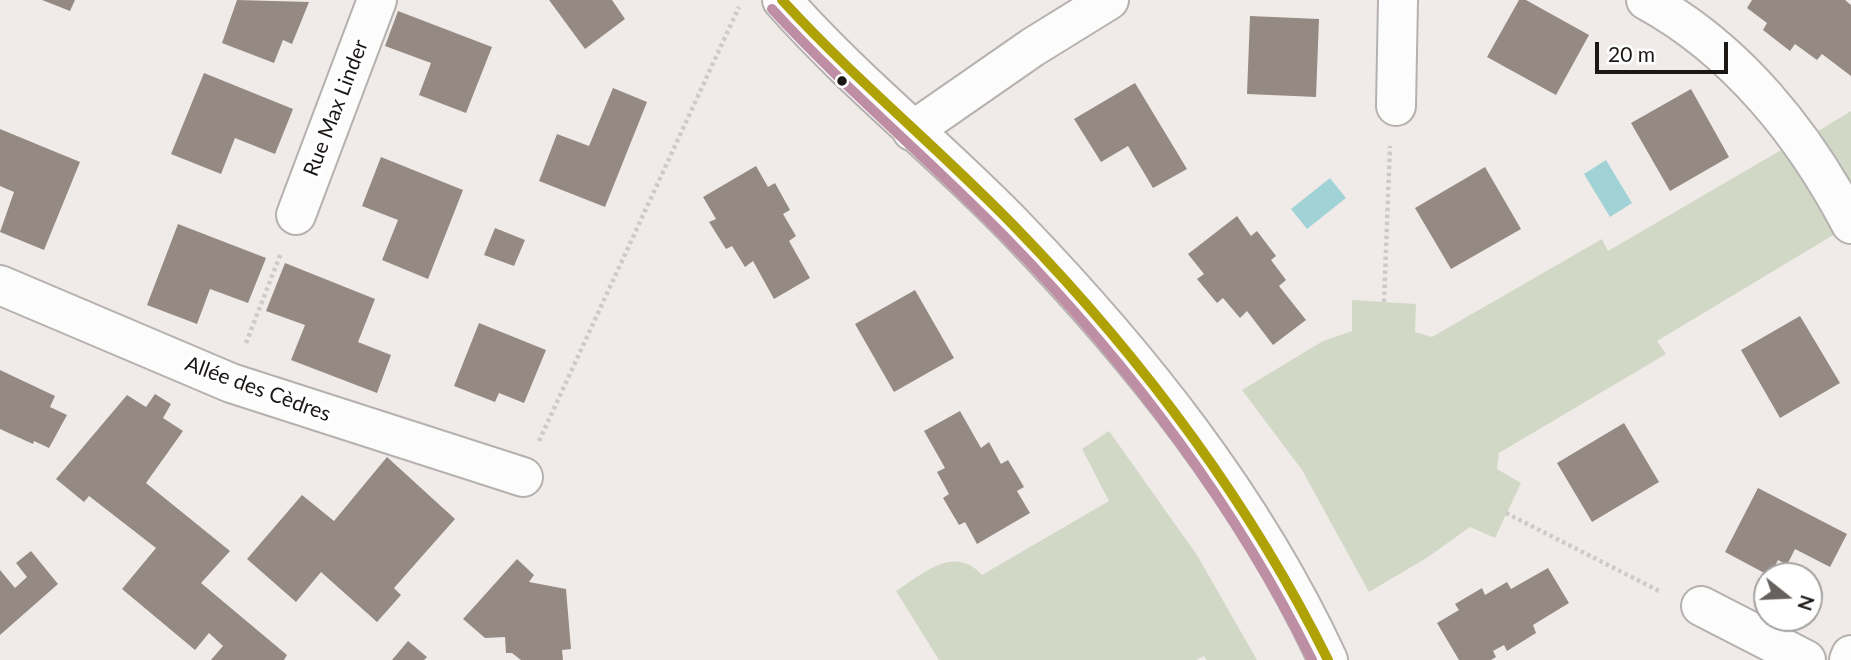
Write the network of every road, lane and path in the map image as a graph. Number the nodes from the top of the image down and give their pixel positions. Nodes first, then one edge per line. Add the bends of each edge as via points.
1 (377, 0) edge
2 (743, 0) edge
3 (782, 0) edge
4 (1109, 0) edge
5 (1398, 0) edge
6 (1646, 0) edge
7 (1396, 106) joint
8 (912, 131) junction
9 (296, 215) joint
10 (1851, 224) edge
11 (0, 285) edge
12 (1384, 302) dead end
13 (231, 383) junction
14 (523, 477) joint
15 (1506, 513) dead end
16 (1701, 606) joint
17 (1328, 660) edge
18 (1806, 660) edge

1 - 9 street, Rue Max Linder
2 - 14 path
3 - 8 street
4 - 8 street
5 - 7 street
6 - 10 street via 1691,28 1737,67 1790,127 1830,183
7 - 12 path via 1390,142
8 - 17 street via 1016,228 1188,425 1297,594
9 - 13 path
11 - 13 street, Allée des Cèdres
13 - 14 street, Allée des Cèdres
15 - 16 path via 1646,587
16 - 18 street

